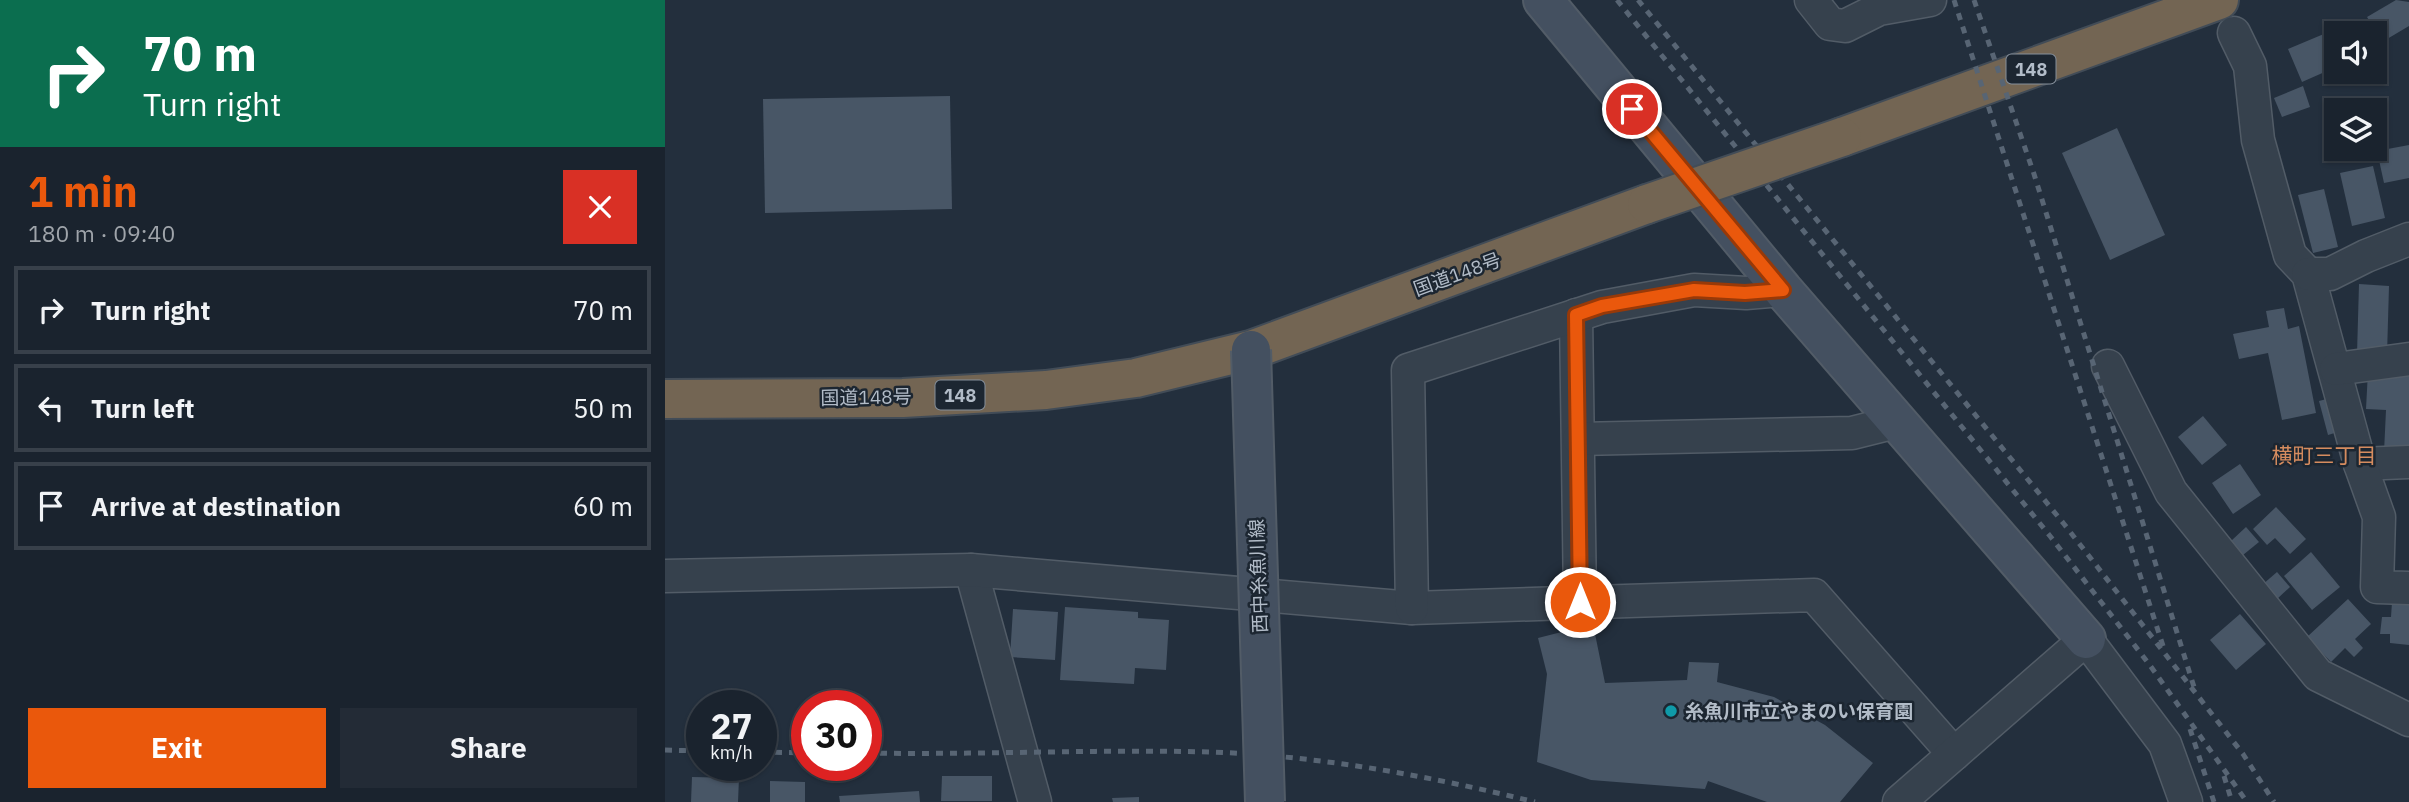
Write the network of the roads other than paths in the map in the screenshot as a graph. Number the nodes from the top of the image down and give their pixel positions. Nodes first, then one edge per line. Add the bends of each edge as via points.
1 (1543, 0) edge
2 (1811, 0) edge
3 (1930, 0) edge
4 (2227, 16) edge
5 (2409, 239) edge
6 (2308, 274) junction
7 (1783, 290) junction
8 (1576, 315) junction
9 (1251, 350) junction
10 (2409, 359) edge
11 (2108, 366) dead end
12 (2336, 369) junction
13 (665, 399) edge
14 (1896, 422) junction
15 (1579, 439) junction
16 (2409, 462) edge
17 (2360, 464) junction
18 (971, 570) junction
19 (665, 576) edge
20 (2409, 588) edge
21 (1580, 602) junction
22 (1412, 608) junction
23 (2086, 639) junction
24 (2409, 720) edge
25 (1954, 754) junction
26 (2181, 799) edge
27 (1035, 802) edge
28 (1265, 802) edge
29 (1899, 802) edge

1 - 7 street
2 - 3 street via 1830,24 1845,26 1879,9
4 - 6 street via 2250,66 2258,140 2290,255
4 - 9 highway, 国道148号 / 148, bridge via 1842,137
5 - 6 street via 2330,274
6 - 12 street
7 - 8 street via 1694,290
7 - 14 street
8 - 15 street
8 - 22 street via 1408,370
9 - 13 highway, 国道148号 / 148 via 1136,378 1046,390 903,398
9 - 28 street, 西中糸魚川線, bridge
10 - 12 street
11 - 24 street via 2171,492 2318,676
12 - 17 street
14 - 15 street via 1852,433
14 - 23 street
15 - 21 street
16 - 17 street
17 - 20 street via 2379,517 2377,587
18 - 19 street
18 - 22 street
18 - 27 street
21 - 22 street
21 - 25 street via 1814,594
23 - 25 street
23 - 26 street via 2165,744
25 - 29 street

